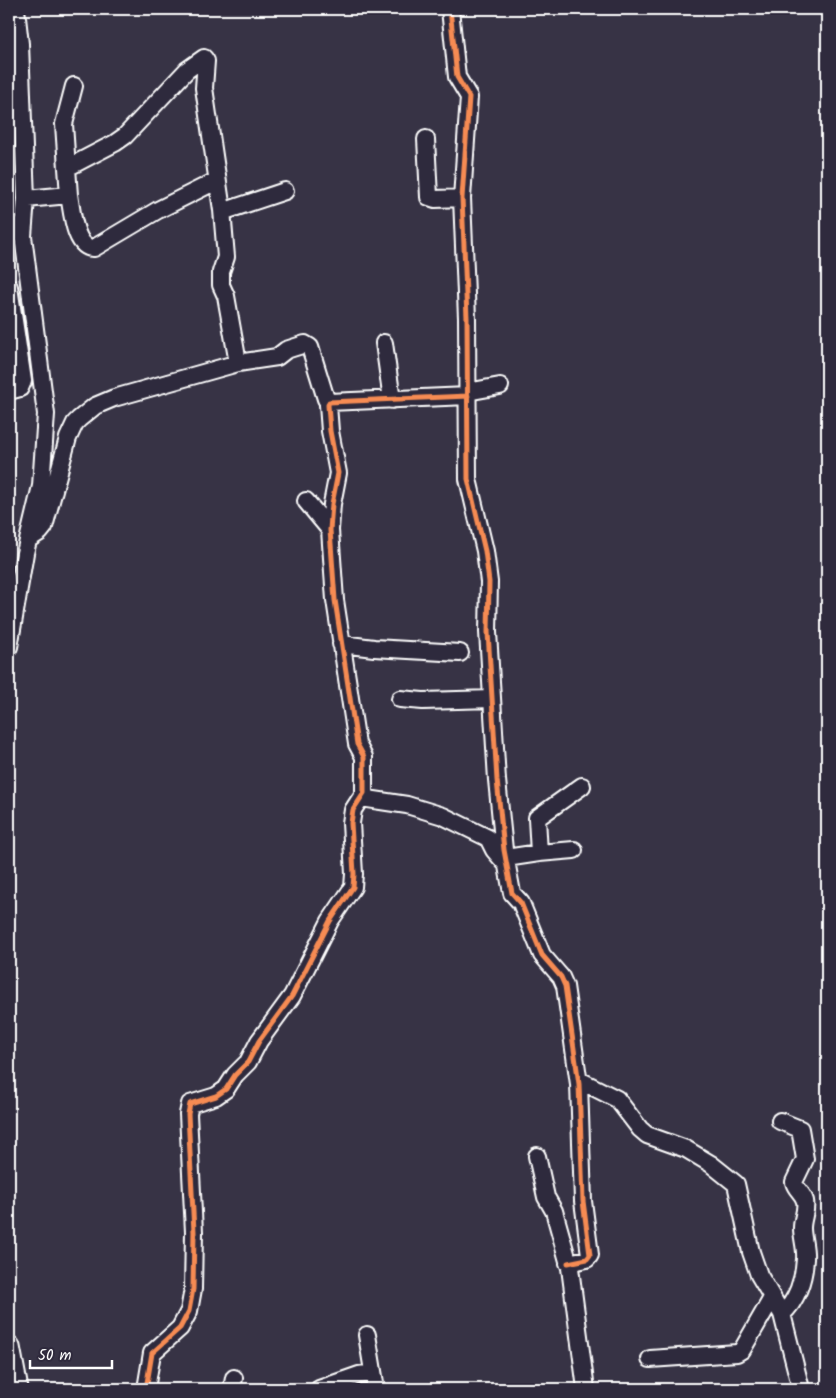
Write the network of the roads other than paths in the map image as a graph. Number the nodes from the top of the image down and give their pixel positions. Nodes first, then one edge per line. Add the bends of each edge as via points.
1 (16, 9) edge
2 (450, 9) edge
3 (74, 86) dead end
4 (426, 138) dead end
5 (67, 168) junction
6 (216, 181) junction
7 (285, 191) dead end
8 (69, 195) junction
9 (462, 198) junction
10 (26, 199) junction
11 (222, 210) junction
12 (24, 221) junction
13 (9, 236) edge
14 (9, 295) edge
15 (384, 343) dead end
16 (238, 363) junction
17 (500, 386) dead end
18 (9, 391) edge
19 (468, 394) junction
20 (392, 400) junction
21 (329, 402) junction
22 (306, 501) dead end
23 (330, 530) junction
24 (29, 539) junction
25 (340, 644) junction
26 (9, 647) edge
27 (460, 653) dead end
28 (400, 699) dead end
29 (492, 699) junction
30 (582, 786) dead end
31 (361, 798) junction
32 (574, 850) dead end
33 (539, 853) junction
34 (507, 862) junction
35 (579, 1080) junction
36 (780, 1121) dead end
37 (537, 1156) dead end
38 (568, 1263) junction
39 (772, 1298) junction
40 (782, 1314) junction
41 (367, 1335) dead end
42 (9, 1347) edge
43 (650, 1359) dead end
44 (373, 1373) junction
45 (17, 1389) edge
46 (146, 1389) edge
47 (319, 1389) edge
48 (376, 1389) edge
49 (586, 1389) edge
50 (801, 1389) edge

1 - 10 street
2 - 9 street via 457,77 469,97
3 - 5 street via 64,124
4 - 9 street via 429,197
5 - 6 street via 125,136 187,70 204,58 204,88
5 - 8 street
6 - 8 street via 158,210 94,248 83,244 77,232
6 - 11 street
7 - 11 street
8 - 10 street
9 - 19 street
10 - 12 street
11 - 16 street via 226,257 221,285 226,296
12 - 13 street
12 - 24 street via 23,236 46,414 41,486
14 - 18 street via 23,381 20,388
15 - 20 street
16 - 21 street via 277,357 286,350 305,344 310,347
16 - 24 street via 95,406 75,423 44,527
17 - 19 street
19 - 20 street
19 - 29 street via 468,479 489,582
20 - 21 street
21 - 23 street via 330,431 338,473
22 - 23 street
23 - 25 street
24 - 26 street
25 - 27 street
25 - 31 street via 356,744 364,757 364,793
28 - 29 street
29 - 34 street
30 - 33 street via 537,818
31 - 34 street via 407,805 443,816 488,838 494,850
31 - 46 street via 351,823 352,887 330,921 292,996 226,1089 216,1096 190,1104 193,1288 189,1311 180,1328 152,1353
32 - 33 street
33 - 34 street
34 - 35 street via 512,893 520,903 542,955 561,976 565,986
35 - 38 street via 583,1201 590,1256
35 - 39 street via 617,1099 647,1135 686,1149 736,1184 754,1260
36 - 40 street via 800,1129 805,1159 794,1182 806,1207 802,1227 805,1258 800,1285 791,1306
37 - 38 street via 546,1197 554,1211
38 - 49 street
39 - 40 street
39 - 43 street via 742,1350 737,1353
40 - 50 street
41 - 44 street
42 - 45 main road
44 - 47 street
44 - 48 street

